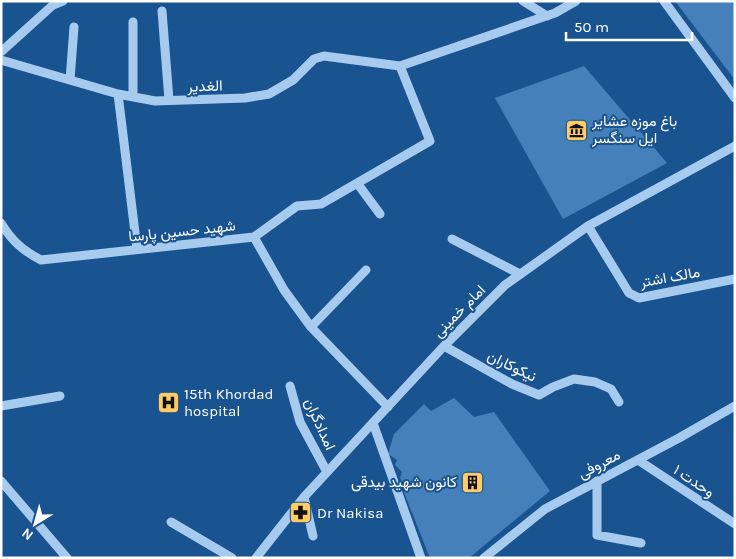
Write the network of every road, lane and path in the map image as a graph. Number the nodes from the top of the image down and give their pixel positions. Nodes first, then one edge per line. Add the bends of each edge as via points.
1 (62, 1) edge
2 (523, 1) edge
3 (576, 1) edge
4 (664, 1) edge
5 (162, 11) dead end
6 (547, 16) junction
7 (133, 22) dead end
8 (74, 27) dead end
9 (1, 52) edge
10 (1, 60) edge
11 (400, 66) junction
12 (70, 80) junction
13 (118, 94) junction
14 (133, 96) junction
15 (735, 98) edge
16 (170, 100) junction
17 (735, 146) edge
18 (358, 183) junction
19 (380, 214) dead end
20 (1, 223) edge
21 (588, 226) junction
22 (254, 237) junction
23 (452, 239) dead end
24 (137, 249) junction
25 (366, 270) dead end
26 (520, 274) junction
27 (735, 279) edge
28 (311, 327) junction
29 (444, 346) junction
30 (290, 386) dead end
31 (60, 396) dead end
32 (619, 402) dead end
33 (1, 406) edge
34 (388, 407) junction
35 (734, 408) edge
36 (373, 423) junction
37 (638, 460) junction
38 (327, 472) junction
39 (1, 481) edge
40 (597, 481) junction
41 (304, 497) junction
42 (171, 522) dead end
43 (735, 524) edge
44 (313, 536) dead end
45 (640, 543) dead end
46 (66, 558) edge
47 (232, 558) edge
48 (256, 558) edge
49 (421, 558) edge
50 (484, 558) edge

1 - 9 street via 53,5
2 - 6 street
3 - 6 street
4 - 15 street
5 - 16 street
6 - 11 street
7 - 14 street
8 - 12 street
10 - 12 street, الغدیر
11 - 16 street, الغدیر via 324,56 314,59 293,80 269,94 245,98
11 - 18 street via 430,141
12 - 13 street, الغدیر
13 - 14 street, الغدیر
13 - 24 street
14 - 16 street, الغدیر via 154,101
17 - 21 street, امام خمینی
18 - 19 street
18 - 22 street via 321,204 297,206
20 - 24 street, شهید حسین پارسا via 24,252 41,260
21 - 26 street, امام خمینی
21 - 27 street, مالک اشتر via 629,294 639,298
22 - 24 street, شهید حسین پارسا
22 - 28 street, شهید حسین پارسا via 284,290
23 - 26 street
25 - 28 street
26 - 29 street, امام خمینی via 504,285
28 - 34 street, شهید حسین پارسا
29 - 32 street, نیکوکاران via 512,384 539,395 574,380 595,382 611,389
29 - 34 street, امام خمینی
30 - 38 street, امدادگران via 300,422
31 - 33 street
34 - 36 street, امام خمینی
35 - 37 street, معروفی
36 - 38 street, امام خمینی
36 - 49 street
37 - 40 street, معروفی
37 - 43 street, وحدت ۱
38 - 41 street, امام خمینی
39 - 46 street
40 - 45 street via 597,535
40 - 50 street, معروفی via 544,508
41 - 44 street
41 - 48 street, امام خمینی
42 - 47 street

